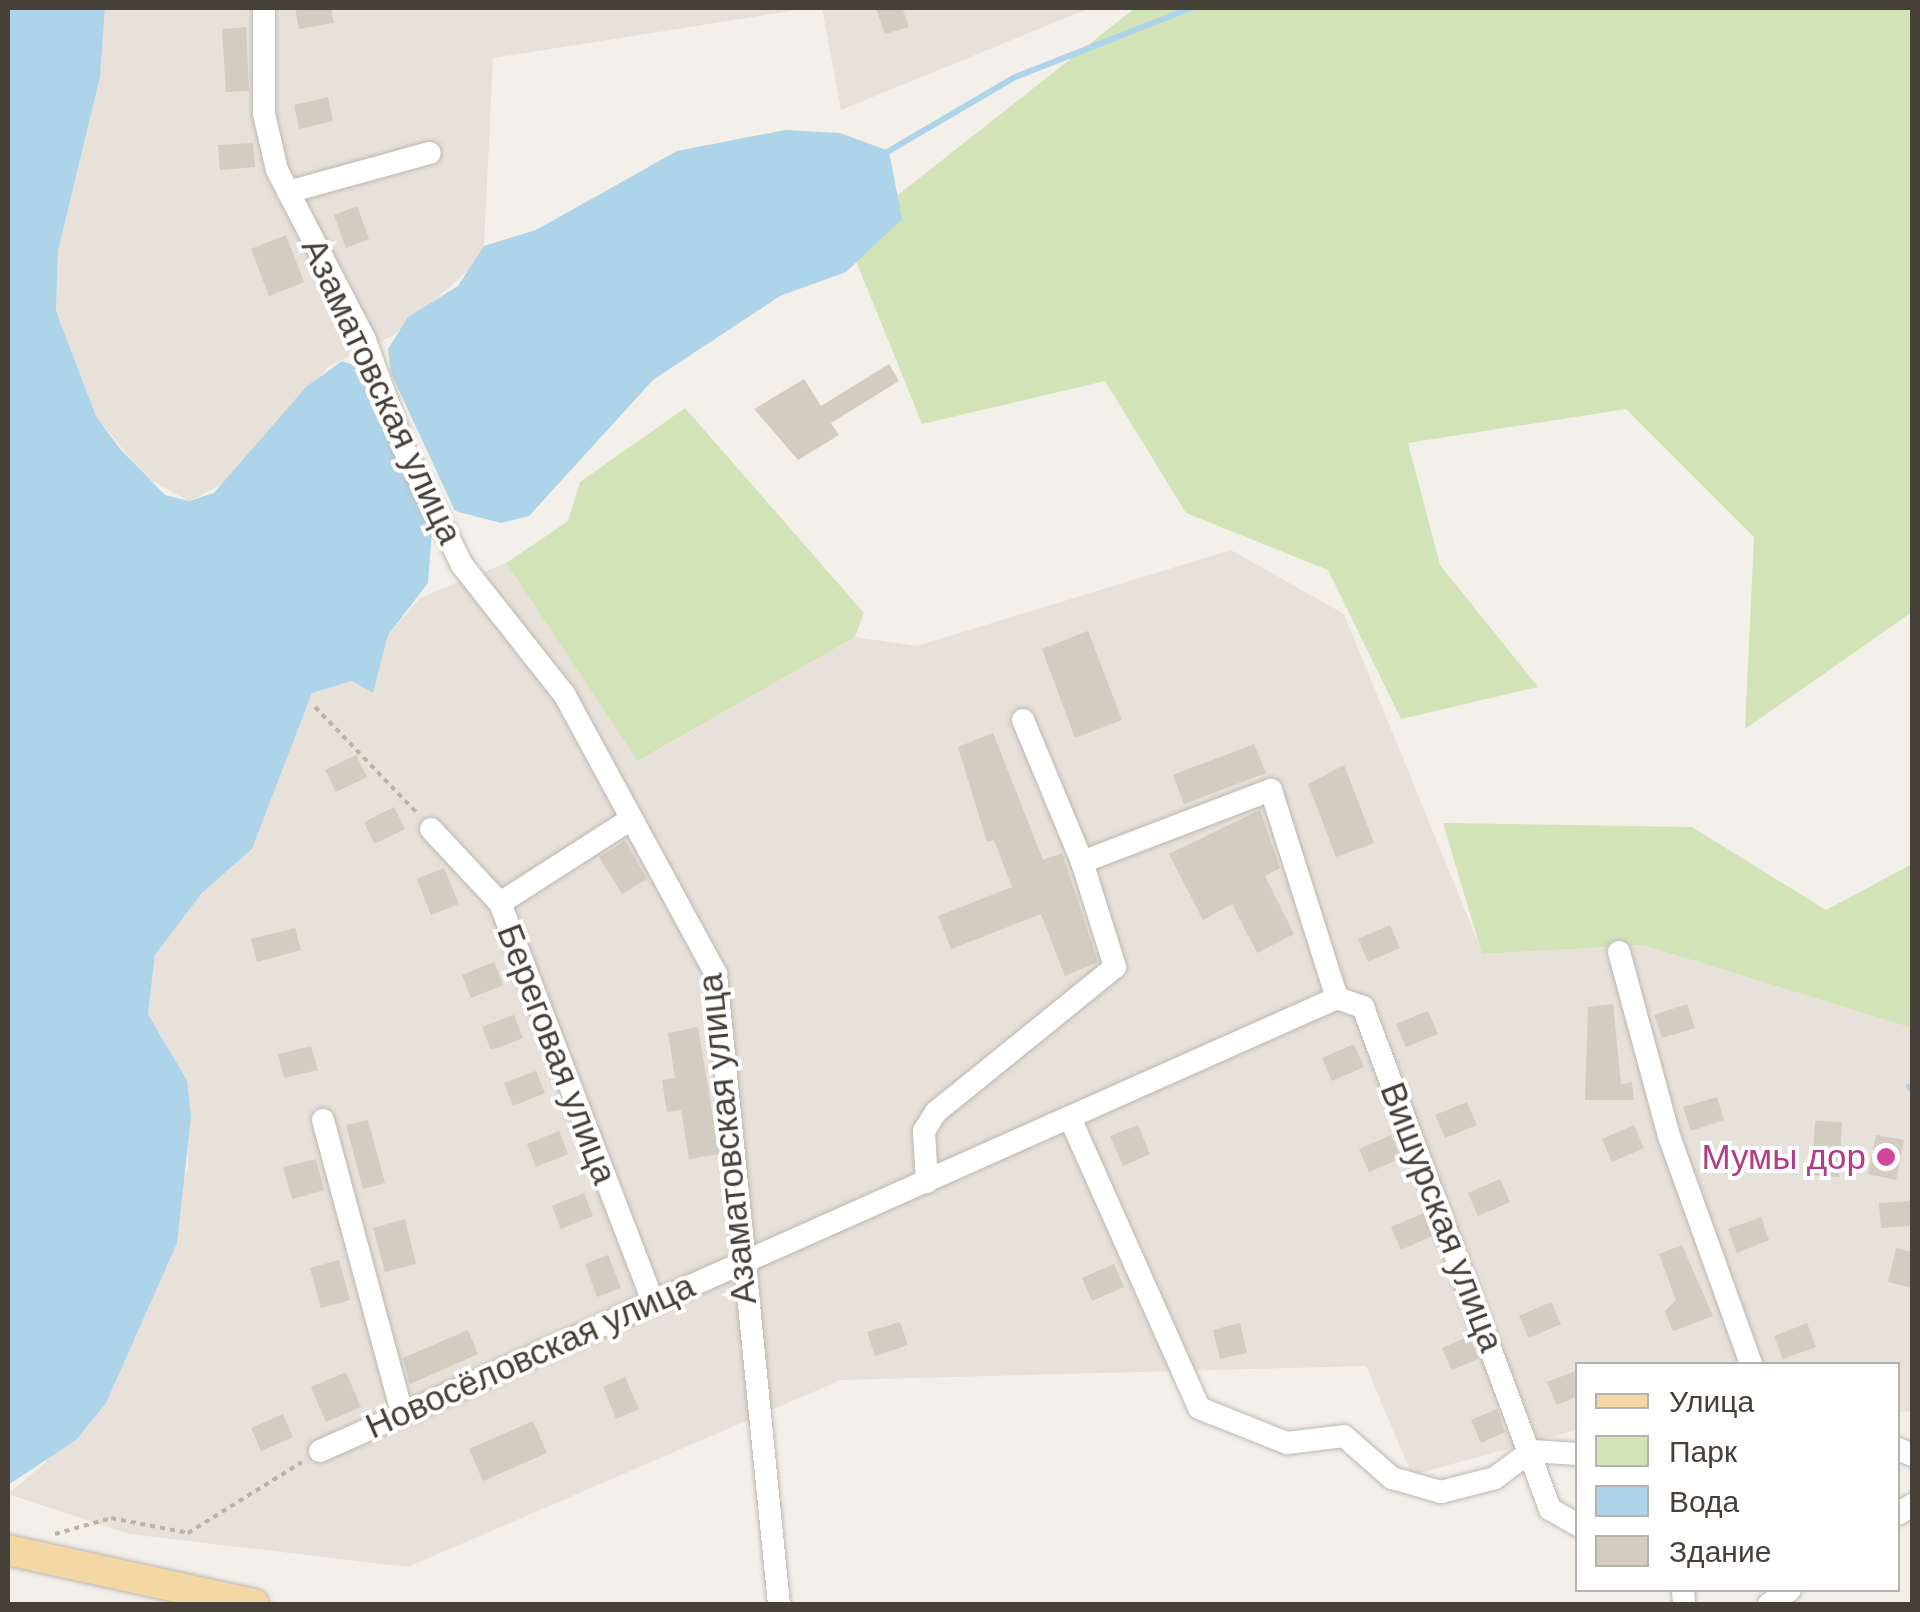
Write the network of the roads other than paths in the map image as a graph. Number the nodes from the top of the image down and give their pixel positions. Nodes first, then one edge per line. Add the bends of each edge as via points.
1 (264, 8) edge
2 (430, 153) dead end
3 (288, 192) junction
4 (1023, 720) dead end
5 (628, 820) junction
6 (431, 828) road end
7 (1082, 862) junction
8 (500, 903) junction
9 (1618, 952) dead end
10 (1337, 998) junction
11 (1070, 1118) junction
12 (323, 1120) dead end
13 (927, 1182) junction
14 (741, 1261) junction
15 (652, 1299) junction
16 (1750, 1362) edge
17 (402, 1413) junction
18 (320, 1451) road end
19 (1531, 1451) junction
20 (1575, 1454) edge
21 (1575, 1523) edge
22 (8, 1550) edge
23 (254, 1604) edge
24 (779, 1604) edge

1 - 3 street, Азаматовская улица via 264,114
2 - 3 street
3 - 5 street, Азаматовская улица via 462,565 564,694
4 - 7 street
5 - 8 street
5 - 14 street, Азаматовская улица via 716,974
6 - 8 street, Береговая улица
7 - 10 street via 1271,790
7 - 13 street via 1115,968 936,1112 924,1131
8 - 15 street, Береговая улица
9 - 16 street via 1670,1136
10 - 11 street, Новосёловская улица
10 - 19 street, Вишурская улица via 1363,1008
11 - 13 street, Новосёловская улица
11 - 19 street via 1199,1408 1287,1443 1344,1436 1392,1478 1442,1492 1495,1478
12 - 17 street
13 - 14 street, Новосёловская улица
14 - 15 street, Новосёловская улица
14 - 24 street, Азаматовская улица
15 - 17 street, Новосёловская улица
17 - 18 street, Новосёловская улица
19 - 20 street
19 - 21 street, Вишурская улица via 1550,1509
22 - 23 main road

